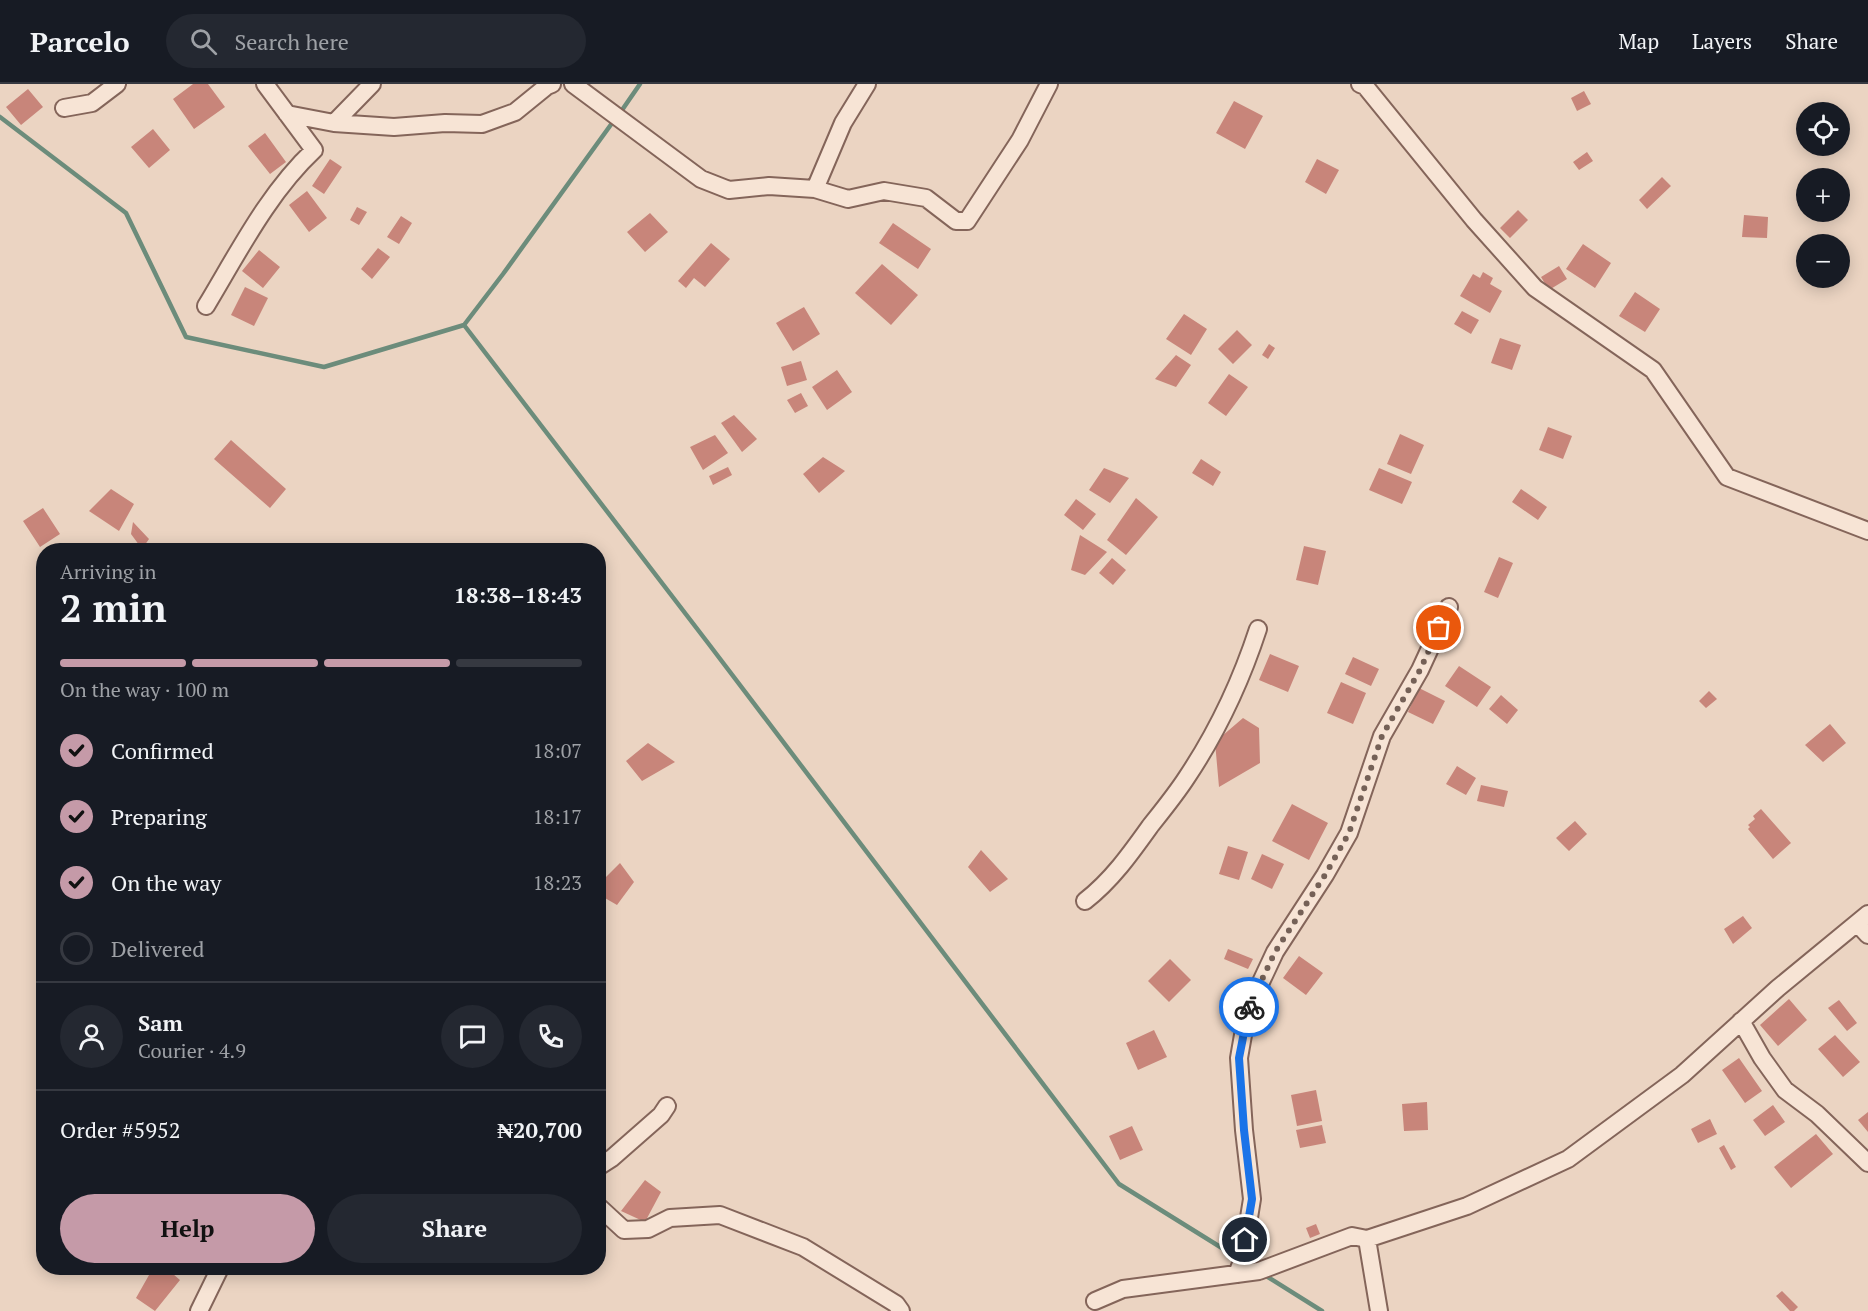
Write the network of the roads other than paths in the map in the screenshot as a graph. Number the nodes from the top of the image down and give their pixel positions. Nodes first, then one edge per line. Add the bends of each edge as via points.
1 (117, 84) edge
2 (265, 84) edge
3 (372, 84) edge
4 (552, 84) edge
5 (573, 84) edge
6 (867, 84) edge
7 (1049, 84) edge
8 (1360, 84) edge
9 (64, 108) dead end
10 (287, 114) junction
11 (334, 123) junction
12 (815, 189) junction
13 (206, 306) dead end
14 (1868, 531) edge
15 (1449, 607) dead end
16 (1258, 629) dead end
17 (1085, 901) dead end
18 (1864, 924) edge
19 (1741, 1021) junction
20 (667, 1106) dead end
21 (606, 1160) edge
22 (1868, 1163) edge
23 (606, 1213) edge
24 (1367, 1239) junction
25 (1237, 1274) junction
26 (217, 1275) edge
27 (1095, 1301) dead end
28 (200, 1311) edge
29 (901, 1311) edge
30 (1379, 1311) edge

1 - 9 street via 92,103
2 - 10 street
3 - 11 street
4 - 11 street via 515,112 482,124 394,127
5 - 12 street via 701,179 729,190 769,186
6 - 12 street via 843,123
7 - 12 street via 1020,140 967,221 956,221 926,198 884,191 848,199
8 - 14 street via 1535,288 1653,370 1727,477
10 - 11 street
10 - 13 street via 314,150 297,166 264,211
15 - 25 street via 1420,670 1382,736 1349,833 1275,952 1247,1011 1239,1058 1252,1199
16 - 17 street via 1244,670 1187,777 1123,864
18 - 19 street via 1778,988
19 - 22 street via 1785,1090 1817,1114
19 - 24 street via 1682,1075 1568,1159 1467,1206
20 - 21 street
23 - 29 street via 624,1230 648,1229 670,1218 720,1215 802,1247
24 - 25 street via 1352,1236 1259,1271
24 - 30 street
25 - 27 street via 1123,1289
26 - 28 street

